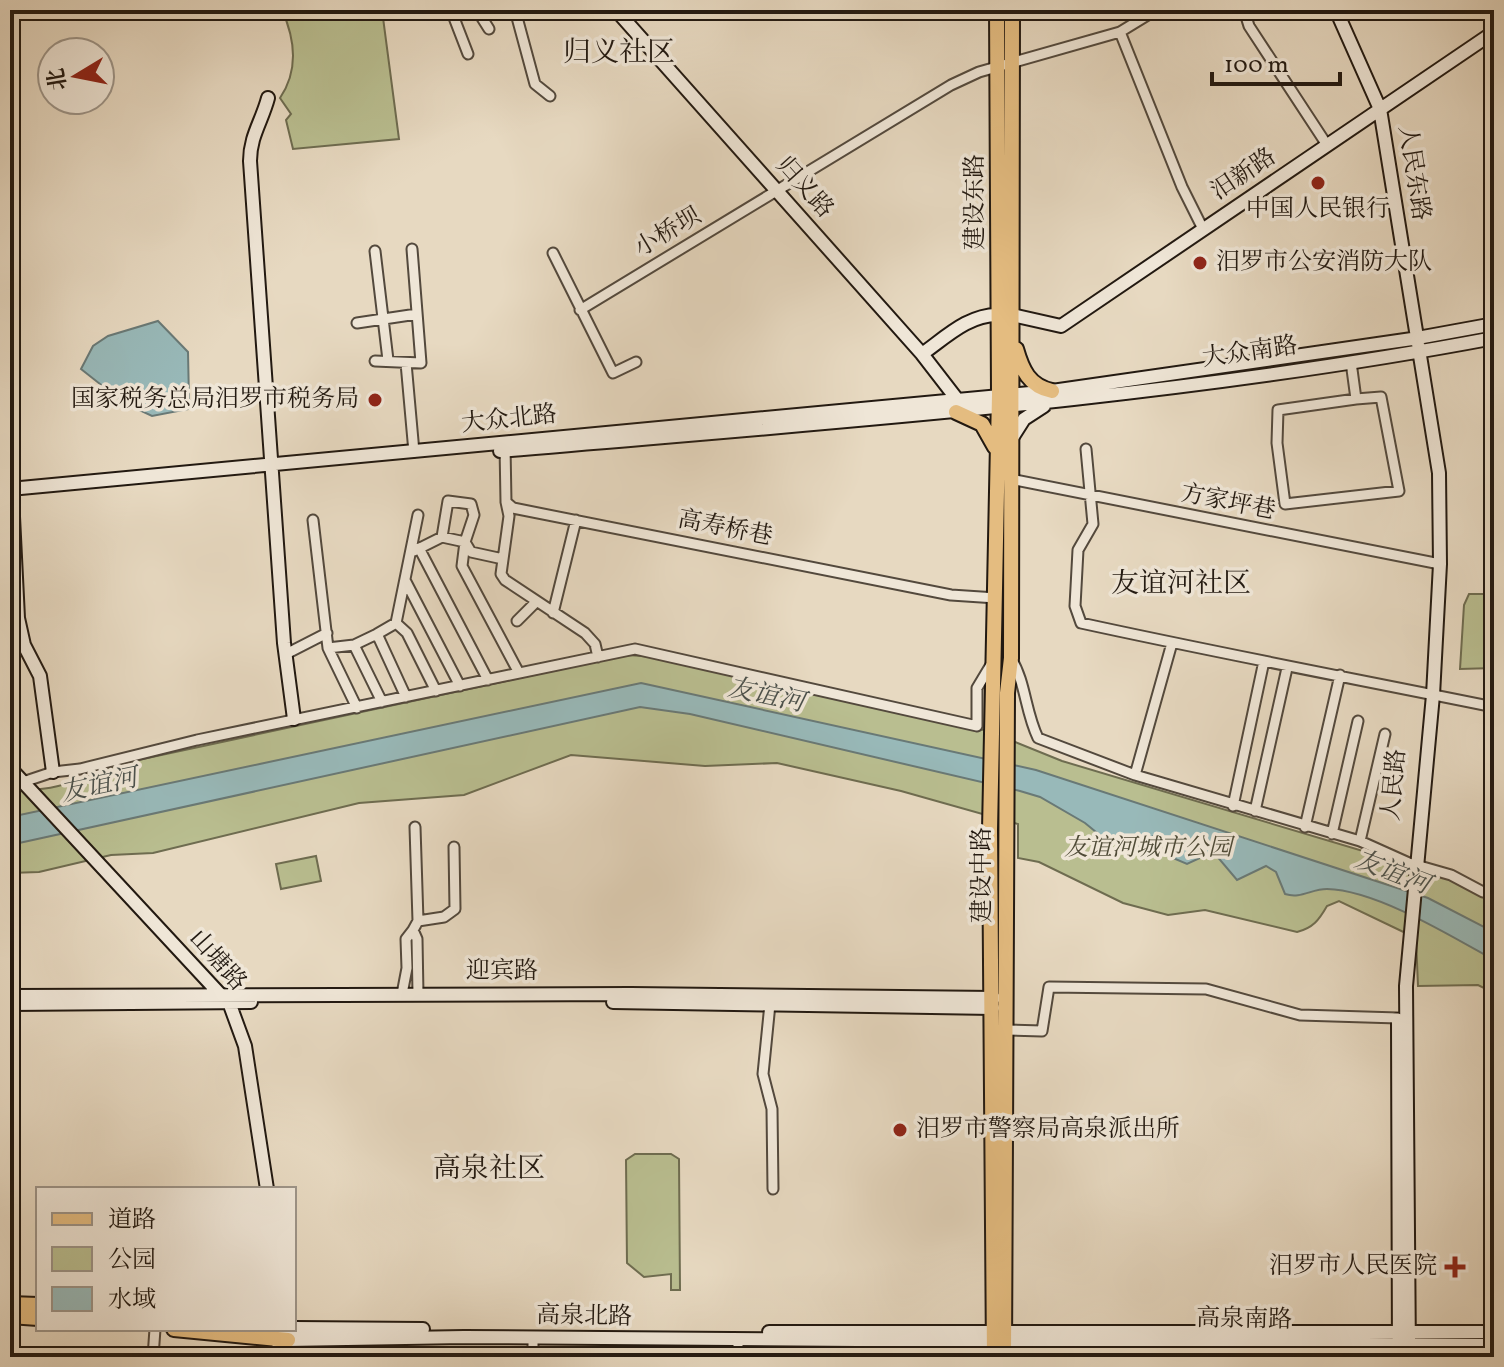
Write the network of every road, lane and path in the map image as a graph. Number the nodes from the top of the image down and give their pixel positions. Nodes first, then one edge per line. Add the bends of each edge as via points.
1 (451, 10) edge
2 (477, 10) edge
3 (515, 10) edge
4 (616, 10) edge
5 (622, 10) edge
6 (997, 10) edge
7 (1012, 10) edge
8 (1156, 10) edge
9 (1244, 10) edge
10 (1330, 10) edge
11 (1336, 10) edge
12 (1494, 24) edge
13 (489, 29) dead end
14 (1120, 32) junction
15 (1494, 32) edge
16 (468, 54) dead end
17 (1004, 66) junction
18 (550, 96) dead end
19 (268, 98) dead end
20 (1375, 108) junction
21 (1325, 142) junction
22 (779, 190) junction
23 (1202, 226) junction
24 (412, 249) dead end
25 (375, 251) dead end
26 (553, 253) dead end
27 (580, 310) junction
28 (417, 314) junction
29 (1005, 315) junction
30 (383, 319) junction
31 (357, 323) dead end
32 (1494, 324) edge
33 (1013, 338) junction
34 (1494, 338) edge
35 (1416, 346) junction
36 (924, 352) junction
37 (388, 360) junction
38 (375, 361) dead end
39 (636, 362) dead end
40 (1351, 362) junction
41 (406, 363) junction
42 (940, 376) junction
43 (1053, 396) junction
44 (1356, 399) junction
45 (922, 401) junction
46 (1005, 401) junction
47 (958, 403) junction
48 (1010, 441) junction
49 (505, 446) junction
50 (1086, 449) dead end
51 (996, 451) junction
52 (414, 452) junction
53 (10, 456) edge
54 (273, 469) junction
55 (1010, 479) junction
56 (12, 493) edge
57 (1091, 493) junction
58 (506, 502) junction
59 (418, 515) dead end
60 (313, 520) dead end
61 (576, 520) junction
62 (442, 537) junction
63 (465, 542) junction
64 (415, 550) junction
65 (503, 559) junction
66 (1436, 564) junction
67 (405, 580) junction
68 (997, 598) junction
69 (536, 602) junction
70 (553, 613) junction
71 (517, 621) dead end
72 (396, 623) junction
73 (327, 633) junction
74 (377, 634) junction
75 (1172, 643) junction
76 (354, 645) junction
77 (328, 648) junction
78 (286, 654) junction
79 (598, 657) junction
80 (1011, 658) junction
81 (995, 660) junction
82 (1264, 661) junction
83 (1287, 668) junction
84 (519, 673) junction
85 (1340, 675) junction
86 (488, 680) junction
87 (460, 686) junction
88 (436, 691) junction
89 (1429, 694) junction
90 (406, 697) junction
91 (382, 702) junction
92 (1494, 707) edge
93 (357, 708) junction
94 (294, 719) junction
95 (1358, 721) dead end
96 (1385, 734) dead end
97 (10, 768) edge
98 (53, 772) junction
99 (1135, 775) junction
100 (16, 781) edge
101 (1233, 806) junction
102 (1255, 811) junction
103 (415, 827) dead end
104 (1305, 827) junction
105 (1332, 834) junction
106 (1360, 841) junction
107 (454, 847) dead end
108 (1413, 869) junction
109 (1494, 893) edge
110 (415, 925) junction
111 (1407, 928) junction
112 (402, 994) junction
113 (418, 994) junction
114 (10, 996) edge
115 (223, 1000) junction
116 (994, 1003) junction
117 (10, 1004) edge
118 (770, 1004) junction
119 (1398, 1018) junction
120 (1004, 1030) junction
121 (261, 1187) edge
122 (267, 1187) edge
123 (773, 1189) dead end
124 (10, 1304) edge
125 (36, 1305) edge
126 (10, 1316) edge
127 (36, 1318) edge
128 (155, 1331) edge
129 (230, 1331) edge
130 (1494, 1332) edge
131 (285, 1333) edge
132 (999, 1337) junction
133 (533, 1338) junction
134 (738, 1340) junction
135 (1404, 1344) edge
136 (1494, 1345) edge
137 (153, 1357) edge
138 (279, 1357) edge
139 (289, 1357) edge
140 (533, 1357) edge
141 (738, 1357) edge
142 (994, 1357) edge
143 (1004, 1357) edge

1 - 16 street
2 - 13 street
3 - 18 street via 535,84
4 - 22 main road, 归义路
5 - 22 main road
6 - 17 main road, 建设东路
7 - 17 main road, 建设东路
8 - 14 street, 小桥坝
9 - 21 street via 1249,26
10 - 20 main road, 人民东路
11 - 20 main road, 人民东路
12 - 20 main road
14 - 17 street, 小桥坝
14 - 23 street
15 - 20 main road, 汨新路
17 - 22 street, 小桥坝 via 951,85
17 - 29 main road, 建设东路
19 - 54 main road via 250,151
20 - 21 main road, 汨新路
20 - 35 main road, 人民东路
21 - 23 main road, 汨新路
22 - 27 street, 小桥坝
22 - 36 main road
23 - 29 main road, 汨新路 via 1061,326
24 - 28 street
25 - 30 street
26 - 27 street
27 - 39 street via 613,373
28 - 30 street
28 - 41 street via 421,363
29 - 33 main road, 建设东路
29 - 36 main road via 970,321
29 - 46 main road, 建设东路
30 - 31 street
30 - 37 street
32 - 35 main road, 大众南路
33 - 43 main road via 1026,375
33 - 46 main road, 建设东路
34 - 35 main road, 大众南路
35 - 40 main road, 大众南路
35 - 43 main road, 大众南路
35 - 66 main road, 人民路 via 1439,473
36 - 42 main road
36 - 47 main road
37 - 38 street
37 - 41 street
40 - 43 main road, 大众南路
40 - 44 street
41 - 52 street
42 - 45 main road
42 - 47 main road
43 - 46 main road, 大众南路
43 - 48 main road via 1024,419
44 - 44 street via 1278,410 1285,504 1399,491 1381,397
45 - 47 main road, 大众北路
45 - 49 main road, 大众北路
46 - 47 main road, 大众北路
46 - 48 main road, 建设中路
46 - 51 main road, 建设中路
47 - 49 main road, 大众北路
47 - 51 main road via 987,429
48 - 55 main road, 建设中路
49 - 52 main road, 大众北路
49 - 54 main road, 大众北路
49 - 58 street
50 - 57 street
51 - 68 main road, 建设中路
52 - 54 main road, 大众北路
53 - 56 main road
54 - 56 main road, 大众北路
54 - 78 main road
55 - 57 street, 方家坪巷
55 - 80 main road, 建设中路
56 - 98 main road via 18,618 40,676
57 - 66 street, 方家坪巷
57 - 75 street via 1093,524 1078,550 1075,606 1081,623
58 - 61 street, 高寿桥巷 via 513,508
58 - 65 street
59 - 64 street
60 - 73 street
61 - 68 street, 高寿桥巷 via 951,595
61 - 70 street
62 - 63 street
62 - 63 street via 448,501 471,504 474,515
62 - 64 street
63 - 65 street via 471,552
63 - 84 street via 462,566
64 - 67 street
64 - 86 street
65 - 69 street via 505,580
66 - 89 main road, 人民路
67 - 72 street
67 - 87 street
68 - 81 main road, 建设中路
69 - 70 street
69 - 71 street
70 - 79 street via 585,633
72 - 74 street
72 - 88 street via 407,633
73 - 77 street
73 - 78 street
74 - 76 street
74 - 90 street
75 - 82 street
75 - 99 street
76 - 77 street
76 - 91 street
77 - 93 street
78 - 94 main road
79 - 81 street via 635,649 688,658 977,726 977,688
79 - 84 street
80 - 99 street via 1022,677 1028,717 1038,738
80 - 120 main road, 建设中路
81 - 116 main road, 建设中路
82 - 83 street
82 - 101 street
83 - 85 street
83 - 102 street
84 - 86 street
85 - 89 street
85 - 104 street
86 - 87 street
87 - 88 street
88 - 90 street
89 - 92 street
89 - 108 main road, 人民路
90 - 91 street
91 - 93 street
93 - 94 street
94 - 98 street
95 - 105 street
96 - 106 street
97 - 100 main road
98 - 100 street
99 - 101 street
100 - 115 main road, 山塘路
101 - 102 street
102 - 104 street
103 - 110 street
104 - 105 street
105 - 106 street
106 - 108 street
107 - 110 street via 455,909
108 - 109 street
108 - 111 main road, 人民路
110 - 112 street via 406,939
110 - 113 street
111 - 119 main road, 人民路
111 - 135 main road, 人民路
112 - 113 main road, 迎宾路
112 - 115 main road, 迎宾路
113 - 116 main road, 迎宾路
114 - 115 main road, 迎宾路
115 - 117 main road, 迎宾路
115 - 118 main road, 迎宾路
115 - 121 main road, 山塘路 via 242,1047
115 - 122 main road, 山塘路 via 245,1046
116 - 118 main road, 迎宾路
116 - 132 main road, 建设中路
118 - 123 street via 763,1074 772,1109
119 - 120 street via 1300,1015 1206,989 1049,987 1042,1031
119 - 135 main road, 人民路
120 - 132 main road, 建设中路
124 - 125 main road
126 - 127 main road
128 - 137 street
129 - 131 main road, 高泉北路
130 - 135 main road, 高泉南路
131 - 132 main road, 高泉北路
131 - 133 main road, 高泉北路
131 - 138 main road
131 - 139 main road
132 - 134 main road, 高泉北路
132 - 135 main road, 高泉南路
132 - 142 main road, 建设中路
132 - 143 main road, 建设中路
133 - 134 main road, 高泉北路
133 - 140 street
134 - 141 street
135 - 136 main road, 高泉南路

